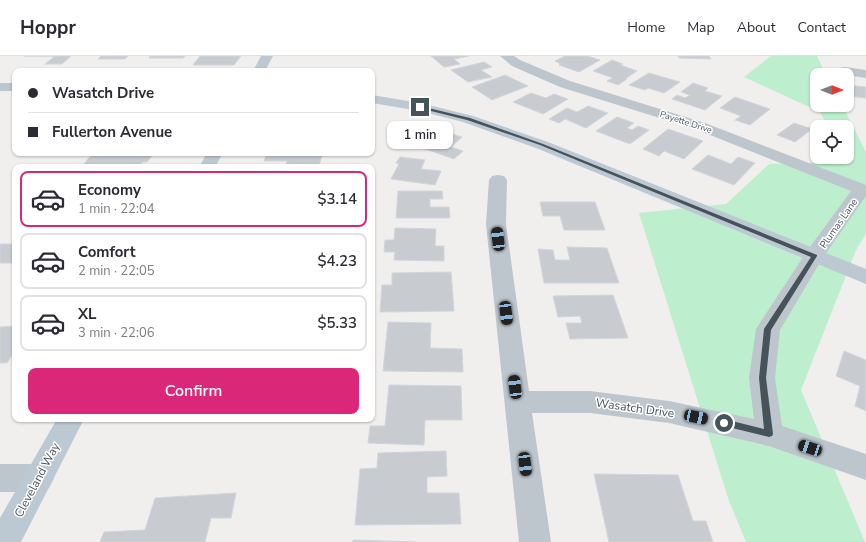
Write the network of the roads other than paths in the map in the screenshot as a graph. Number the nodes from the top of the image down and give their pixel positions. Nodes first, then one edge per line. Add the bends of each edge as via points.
1 (267, 56) edge
2 (506, 56) edge
3 (261, 68) edge
4 (854, 72) edge
5 (866, 74) edge
6 (0, 87) edge
7 (12, 87) edge
8 (375, 100) edge
9 (498, 180) dead end
10 (864, 190) edge
11 (814, 256) junction
12 (866, 277) edge
13 (517, 402) junction
14 (69, 422) edge
15 (769, 434) junction
16 (866, 467) edge
17 (0, 478) edge
18 (39, 478) junction
19 (4, 542) edge
20 (534, 542) edge

1 - 3 street
2 - 10 street, Payette Drive via 516,63 565,84 700,126
4 - 5 street
6 - 7 street
8 - 11 street via 468,119 542,144
9 - 13 street via 496,224
10 - 11 street, Plumas Lane
11 - 12 street
11 - 15 street, Plumas Lane via 768,329 762,378
13 - 15 street, Wasatch Drive via 590,402 669,412
13 - 20 street
14 - 18 street, Cleveland Way
15 - 16 street, Wasatch Drive
17 - 18 street
18 - 19 street, Cleveland Way

